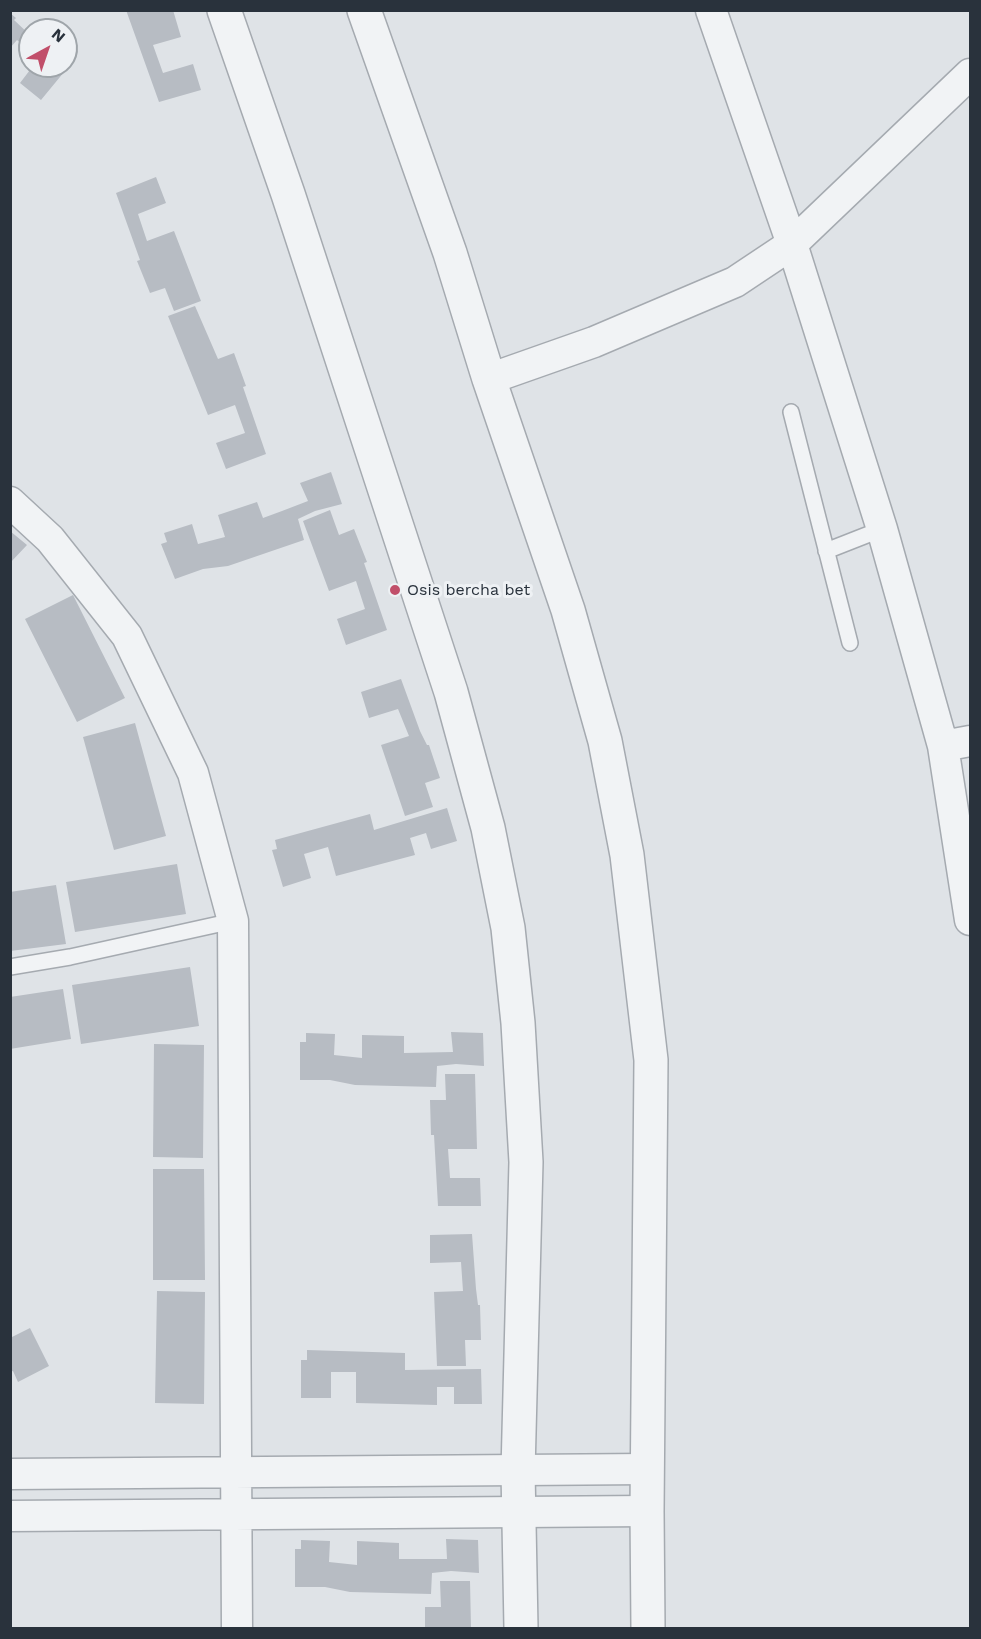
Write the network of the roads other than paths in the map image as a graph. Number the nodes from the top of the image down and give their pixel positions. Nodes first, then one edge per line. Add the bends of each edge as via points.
1 (224, 10) edge
2 (364, 10) edge
3 (711, 10) edge
4 (970, 74) edge
5 (792, 244) junction
6 (489, 380) junction
7 (791, 412) dead end
8 (10, 502) edge
9 (882, 529) junction
10 (826, 551) junction
11 (850, 643) dead end
12 (957, 743) edge
13 (970, 920) edge
14 (233, 921) junction
15 (10, 967) edge
16 (647, 1469) junction
17 (518, 1471) junction
18 (237, 1473) junction
19 (10, 1474) edge
20 (647, 1511) junction
21 (519, 1514) junction
22 (237, 1515) junction
23 (10, 1516) edge
24 (237, 1629) edge
25 (521, 1629) edge
26 (648, 1629) edge

1 - 17 street via 451,692 490,839 509,940 526,1162
2 - 6 street via 450,253
3 - 5 street
4 - 5 street
5 - 6 street via 735,282 594,342
5 - 9 street
6 - 16 street via 571,621 604,741 627,855 651,1060
7 - 10 lane
8 - 14 street via 51,539 127,636 193,773
9 - 10 lane
9 - 12 street
10 - 11 lane
12 - 13 street via 954,827
14 - 15 lane
14 - 18 street
16 - 17 street
16 - 20 street
17 - 18 street
17 - 21 street
18 - 19 street
18 - 22 street
20 - 21 street
20 - 26 street
21 - 22 street
21 - 25 street
22 - 23 street
22 - 24 street

